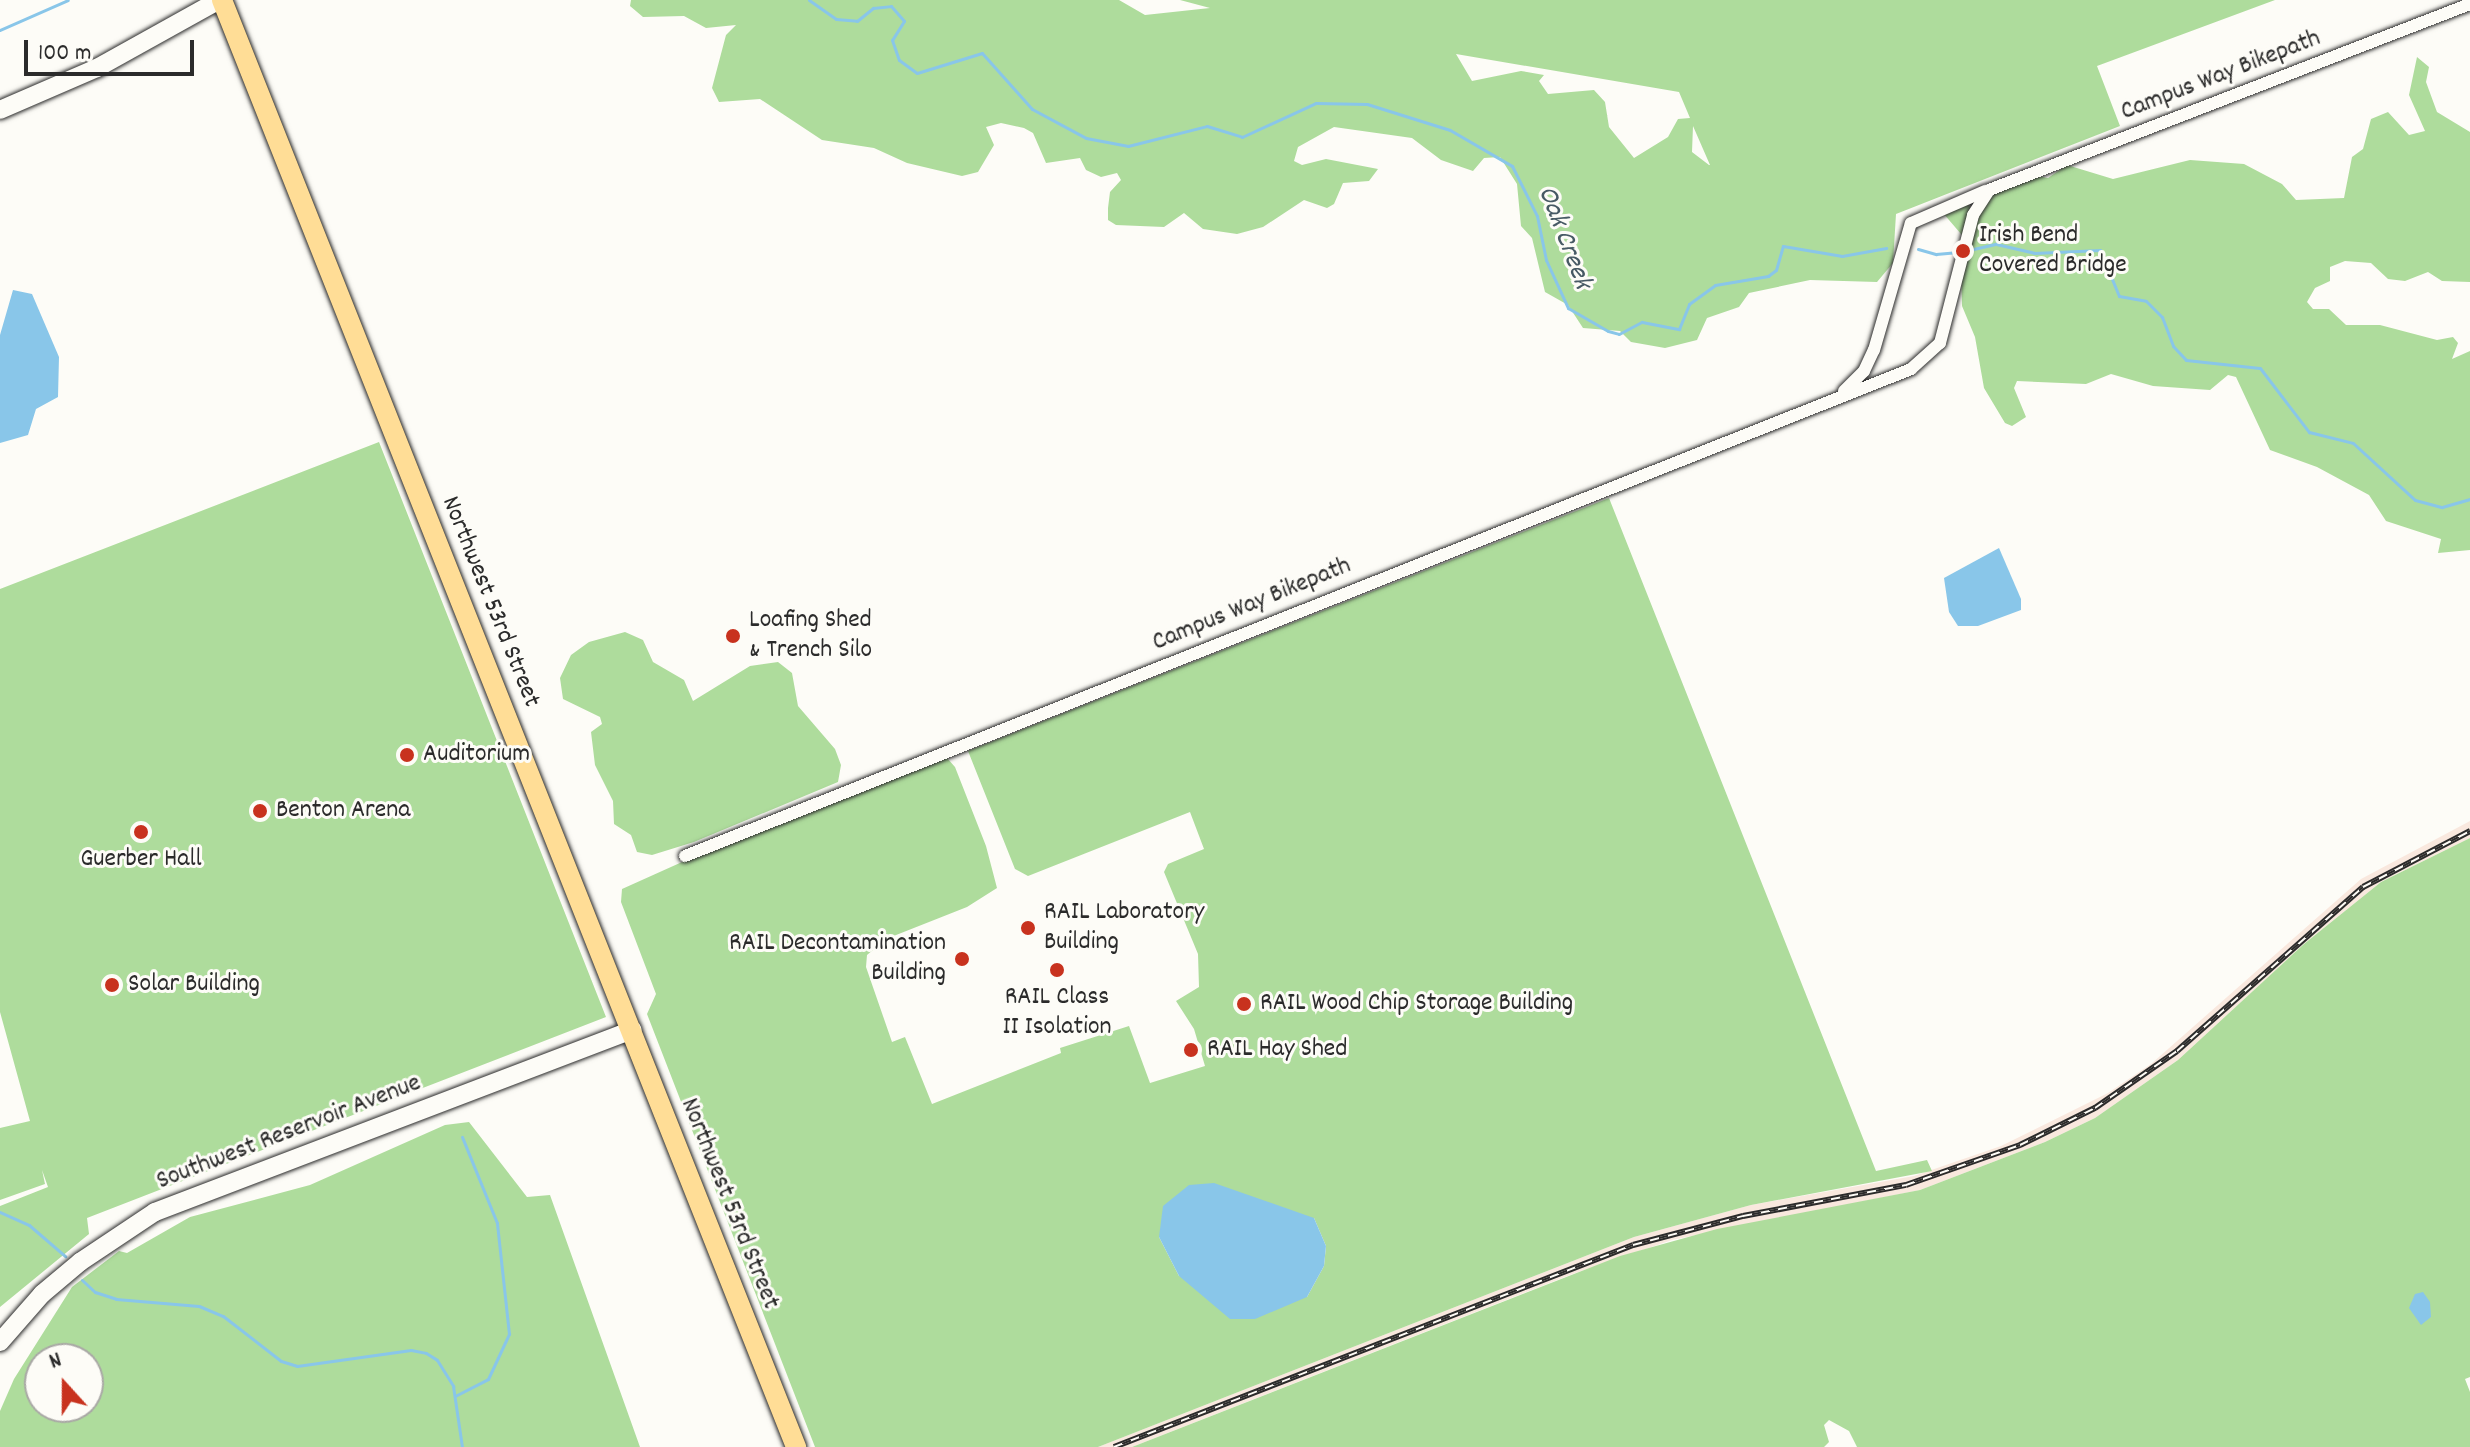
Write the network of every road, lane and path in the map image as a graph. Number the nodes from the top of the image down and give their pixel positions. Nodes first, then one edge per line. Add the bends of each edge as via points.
1 (220, 0) edge
2 (2470, 4) edge
3 (0, 110) edge
4 (1989, 190) junction
5 (1835, 398) junction
6 (685, 856) dead end
7 (632, 1030) junction
8 (0, 1342) edge
9 (796, 1447) edge

1 - 3 main road via 97,68
1 - 7 main road, Northwest 53rd Street
2 - 4 street, Campus Way Bikepath
4 - 5 street, Campus Way Bikepath via 1911,223 1874,350 1853,385
4 - 5 street, Campus Way Bikepath via 1968,233 1946,328 1933,354 1911,369
5 - 6 street, Campus Way Bikepath
7 - 8 main road, Southwest Reservoir Avenue via 155,1212 80,1262 42,1294
7 - 9 main road, Northwest 53rd Street

